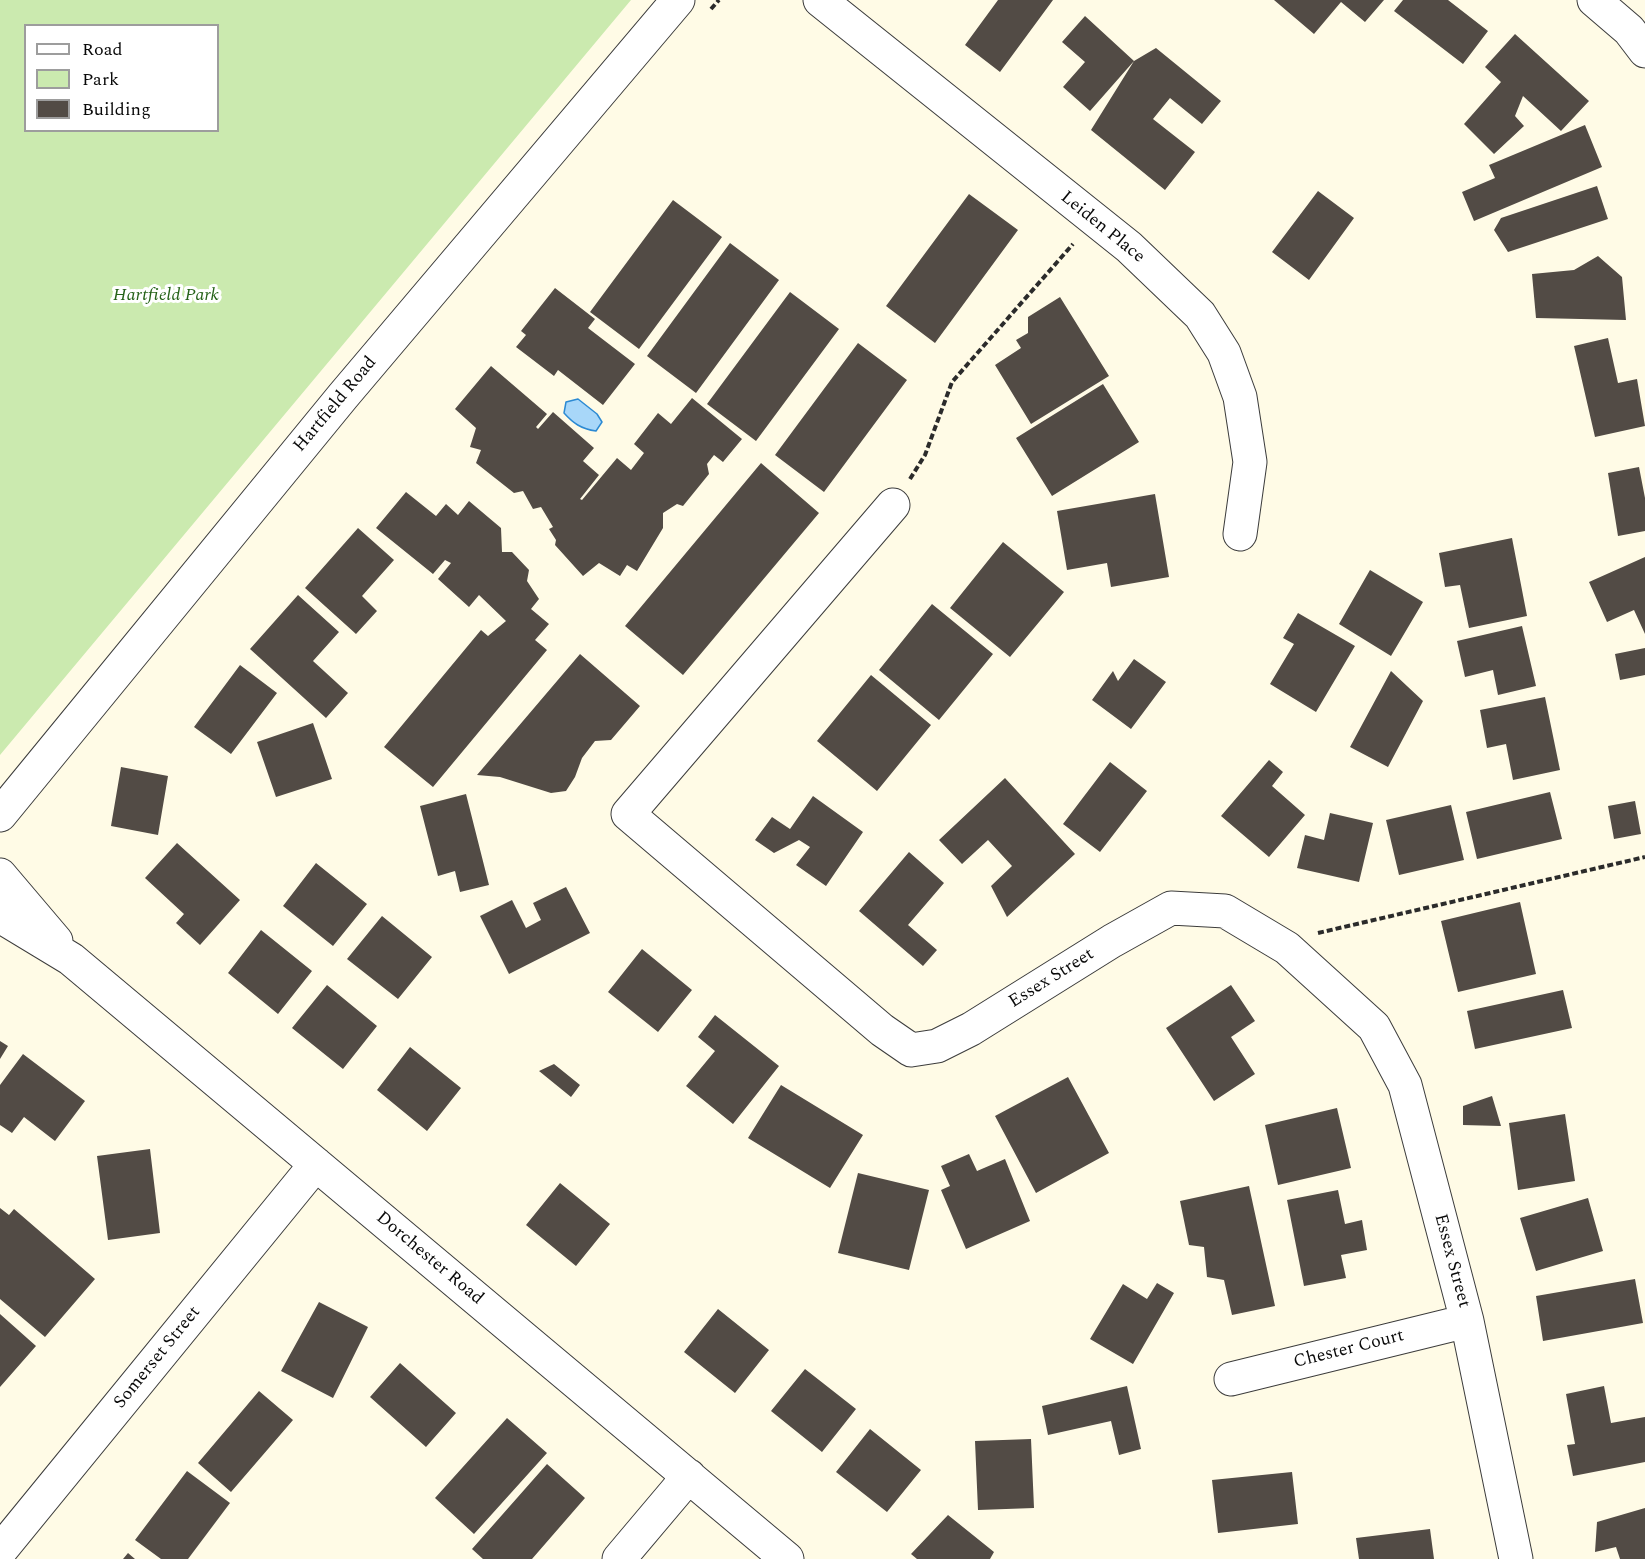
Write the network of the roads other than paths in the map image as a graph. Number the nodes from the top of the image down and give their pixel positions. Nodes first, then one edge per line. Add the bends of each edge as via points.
1 (678, 0) edge
2 (820, 0) edge
3 (1594, 0) edge
4 (1645, 51) edge
5 (893, 505) road end
6 (1240, 534) dead end
7 (0, 815) edge
8 (0, 875) edge
9 (0, 916) edge
10 (70, 959) junction
11 (316, 1164) junction
12 (1467, 1321) junction
13 (1231, 1379) dead end
14 (689, 1476) junction
15 (0, 1551) edge
16 (619, 1559) edge
17 (787, 1559) edge
18 (1516, 1559) edge

1 - 7 street, Hartfield Road via 343,396
2 - 6 street, Leiden Place via 1129,248 1200,315 1224,353 1240,396 1250,462
3 - 4 street via 1629,30
5 - 12 street, Essex Street via 628,814 882,1030 911,1050 937,1046 971,1029 1171,908 1225,911 1287,948 1374,1027 1405,1085
8 - 10 street, Dorchester Road
9 - 10 street, Dorchester Road
10 - 11 street, Dorchester Road
11 - 14 street, Dorchester Road
11 - 15 street, Somerset Street
12 - 13 street, Chester Court
12 - 18 street, Essex Street
14 - 16 street
14 - 17 street, Dorchester Road

